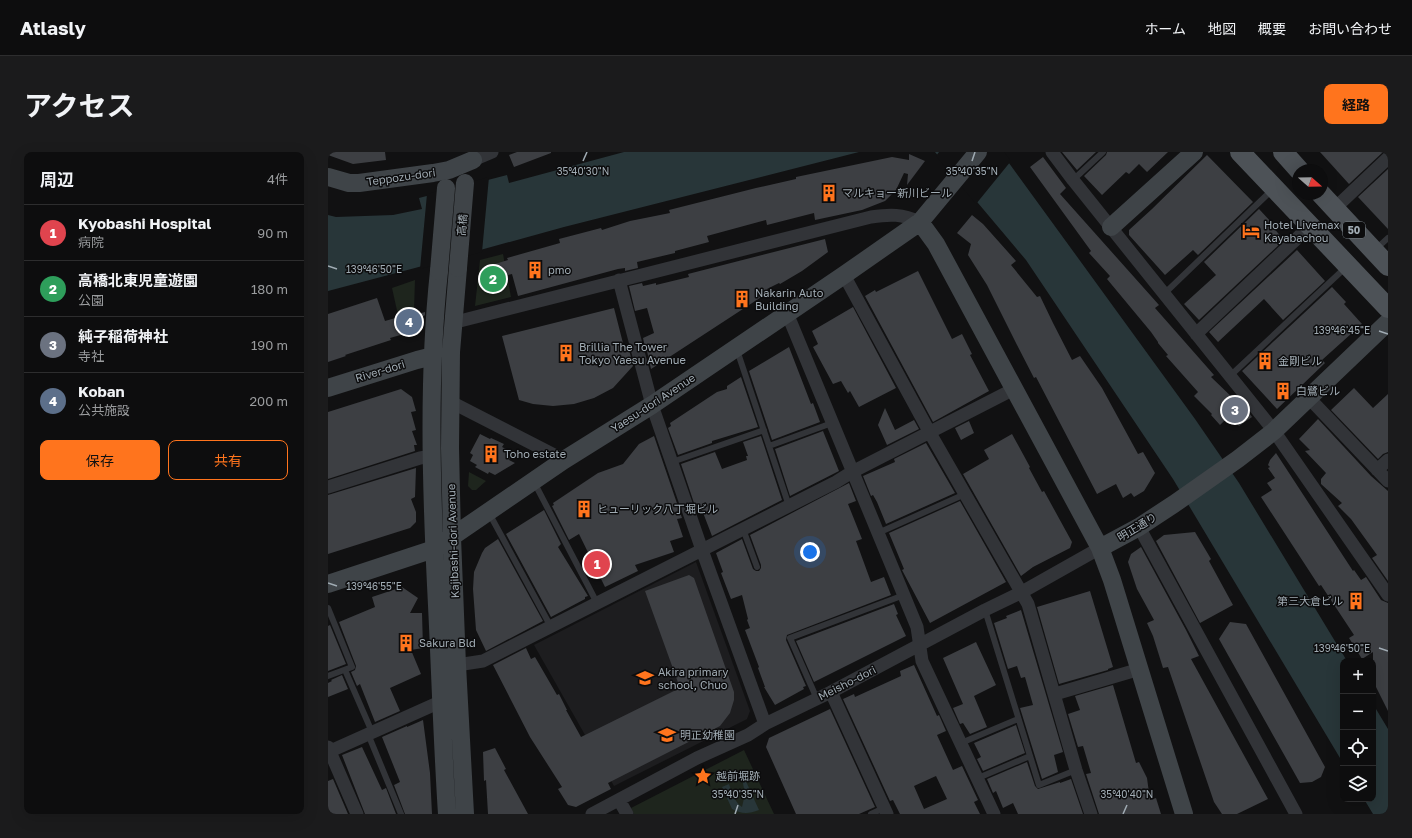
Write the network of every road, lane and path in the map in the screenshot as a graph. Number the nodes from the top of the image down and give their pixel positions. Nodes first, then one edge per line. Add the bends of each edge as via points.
1 (456, 152) edge
2 (492, 152) edge
3 (978, 152) edge
4 (1052, 152) edge
5 (1103, 152) edge
6 (1194, 152) edge
7 (1240, 152) edge
8 (474, 156) edge
9 (1388, 158) edge
10 (449, 170) junction
11 (328, 177) edge
12 (1073, 180) junction
13 (1274, 188) junction
14 (1326, 200) edge
15 (1334, 209) junction
16 (920, 222) junction
17 (1310, 226) junction
18 (1110, 227) junction
19 (1388, 238) edge
20 (1374, 251) junction
21 (1348, 266) junction
22 (1388, 266) edge
23 (458, 268) joint
24 (440, 271) joint
25 (844, 275) junction
26 (619, 280) junction
27 (1164, 294) junction
28 (1388, 308) edge
29 (787, 313) junction
30 (1388, 322) edge
31 (452, 323) junction
32 (1196, 334) junction
33 (737, 347) junction
34 (433, 356) junction
35 (1230, 376) junction
36 (328, 388) edge
37 (1014, 390) junction
38 (1309, 398) junction
39 (451, 402) junction
40 (652, 405) junction
41 (832, 423) junction
42 (764, 430) junction
43 (1274, 431) junction
44 (930, 433) junction
45 (769, 446) junction
46 (432, 456) junction
47 (564, 460) junction
48 (1388, 460) edge
49 (672, 462) junction
50 (1378, 470) junction
51 (852, 472) junction
52 (534, 481) junction
53 (1388, 481) edge
54 (328, 487) edge
55 (965, 494) junction
56 (789, 506) junction
57 (488, 512) junction
58 (1139, 527) junction
59 (743, 529) junction
60 (878, 533) junction
61 (452, 537) junction
62 (1100, 548) junction
63 (434, 549) junction
64 (702, 550) junction
65 (757, 567) dead end
66 (328, 584) edge
67 (1022, 592) junction
68 (904, 595) junction
69 (1388, 595) edge
70 (597, 603) junction
71 (328, 608) edge
72 (985, 610) junction
73 (551, 627) junction
74 (920, 645) junction
75 (457, 665) junction
76 (1140, 669) junction
77 (345, 670) junction
78 (328, 676) edge
79 (831, 692) junction
80 (1055, 694) junction
81 (817, 699) junction
82 (440, 702) junction
83 (1018, 719) junction
84 (765, 724) junction
85 (370, 733) junction
86 (961, 742) junction
87 (329, 750) edge
88 (1030, 756) junction
89 (1076, 770) junction
90 (978, 778) junction
91 (619, 800) junction
92 (885, 811) edge
93 (1293, 813) edge
94 (357, 814) edge
95 (402, 814) edge
96 (447, 814) edge
97 (465, 814) edge
98 (592, 814) edge
99 (626, 814) edge
100 (871, 814) edge
101 (994, 814) edge
102 (1091, 814) edge
103 (1184, 814) edge

1 - 10 street
2 - 8 street
3 - 16 street, Yaesu-dori Avenue
4 - 12 street
5 - 12 lane
6 - 18 street
7 - 13 main road, 50
8 - 10 street, Teppozu-dori
8 - 23 street, 高橋, bridge via 465,182
9 - 15 street
10 - 11 street, Teppozu-dori via 359,183
10 - 24 street, 高橋, bridge
12 - 18 street
13 - 17 main road, 50
13 - 27 lane
14 - 15 main road, 50
15 - 20 main road, 50
16 - 25 street, Yaesu-dori Avenue
16 - 26 street via 894,214 871,217
16 - 37 street via 933,239
17 - 21 main road, 50
17 - 32 street
18 - 27 street
19 - 20 lane
20 - 22 main road, 50
21 - 28 main road, 50
21 - 35 lane
23 - 31 street, Kajibashi-dori Avenue
24 - 34 street, Kajibashi-dori Avenue
25 - 29 street, Yaesu-dori Avenue
25 - 44 street
26 - 31 street
26 - 40 street
27 - 32 street
29 - 33 street, Yaesu-dori Avenue
29 - 41 street
30 - 38 street, 明正通り
31 - 39 street, Kajibashi-dori Avenue
32 - 35 street
33 - 40 street, Yaesu-dori Avenue
33 - 42 lane
34 - 36 street, River-dori
34 - 46 street, Kajibashi-dori Avenue
35 - 43 street
37 - 44 street
37 - 62 street
38 - 43 street, 明正通り
38 - 50 street
39 - 47 street
39 - 61 street, Kajibashi-dori Avenue
40 - 47 street, Yaesu-dori Avenue
40 - 49 street
41 - 45 lane
41 - 51 street
42 - 45 lane
42 - 49 lane
43 - 58 street, 明正通り
43 - 69 street
44 - 51 street
44 - 55 street
45 - 56 lane
46 - 54 street
46 - 63 street, Kajibashi-dori Avenue
47 - 52 street, Yaesu-dori Avenue
48 - 50 street
49 - 64 street
50 - 53 street
51 - 56 street
51 - 60 street
52 - 57 street, Yaesu-dori Avenue
52 - 70 lane
55 - 60 lane
55 - 67 street
56 - 59 street
57 - 61 street, Yaesu-dori Avenue
57 - 73 lane
58 - 62 street, 明正通り
58 - 93 street
59 - 64 street
59 - 65 lane
60 - 68 street
61 - 63 street, Yaesu-dori Avenue
61 - 75 street, Kajibashi-dori Avenue
62 - 67 street, Meisho-dori
62 - 76 street
63 - 66 street, Yaesu-dori Avenue
63 - 82 street, Kajibashi-dori Avenue
64 - 70 street
64 - 84 street
67 - 72 street, Meisho-dori
67 - 80 street via 1028,604
68 - 74 street via 917,627
68 - 81 lane via 790,638
70 - 73 street
71 - 77 lane via 352,667
72 - 74 street, Meisho-dori
72 - 83 lane
73 - 75 street via 483,661
74 - 79 street, Meisho-dori
74 - 86 street via 922,661
75 - 97 street, Kajibashi-dori Avenue
76 - 80 street
76 - 103 street
77 - 78 lane
77 - 85 lane
79 - 81 street, Meisho-dori
79 - 92 street
80 - 89 street
81 - 84 street, Meisho-dori
82 - 85 street
82 - 96 street, Kajibashi-dori Avenue
83 - 86 lane
83 - 88 lane
84 - 91 street, Meisho-dori
85 - 87 street
85 - 95 lane
86 - 90 street
87 - 94 street
88 - 89 lane via 1039,785
88 - 90 lane
89 - 102 street
90 - 101 street
91 - 98 street, Meisho-dori
91 - 99 street
92 - 100 lane

